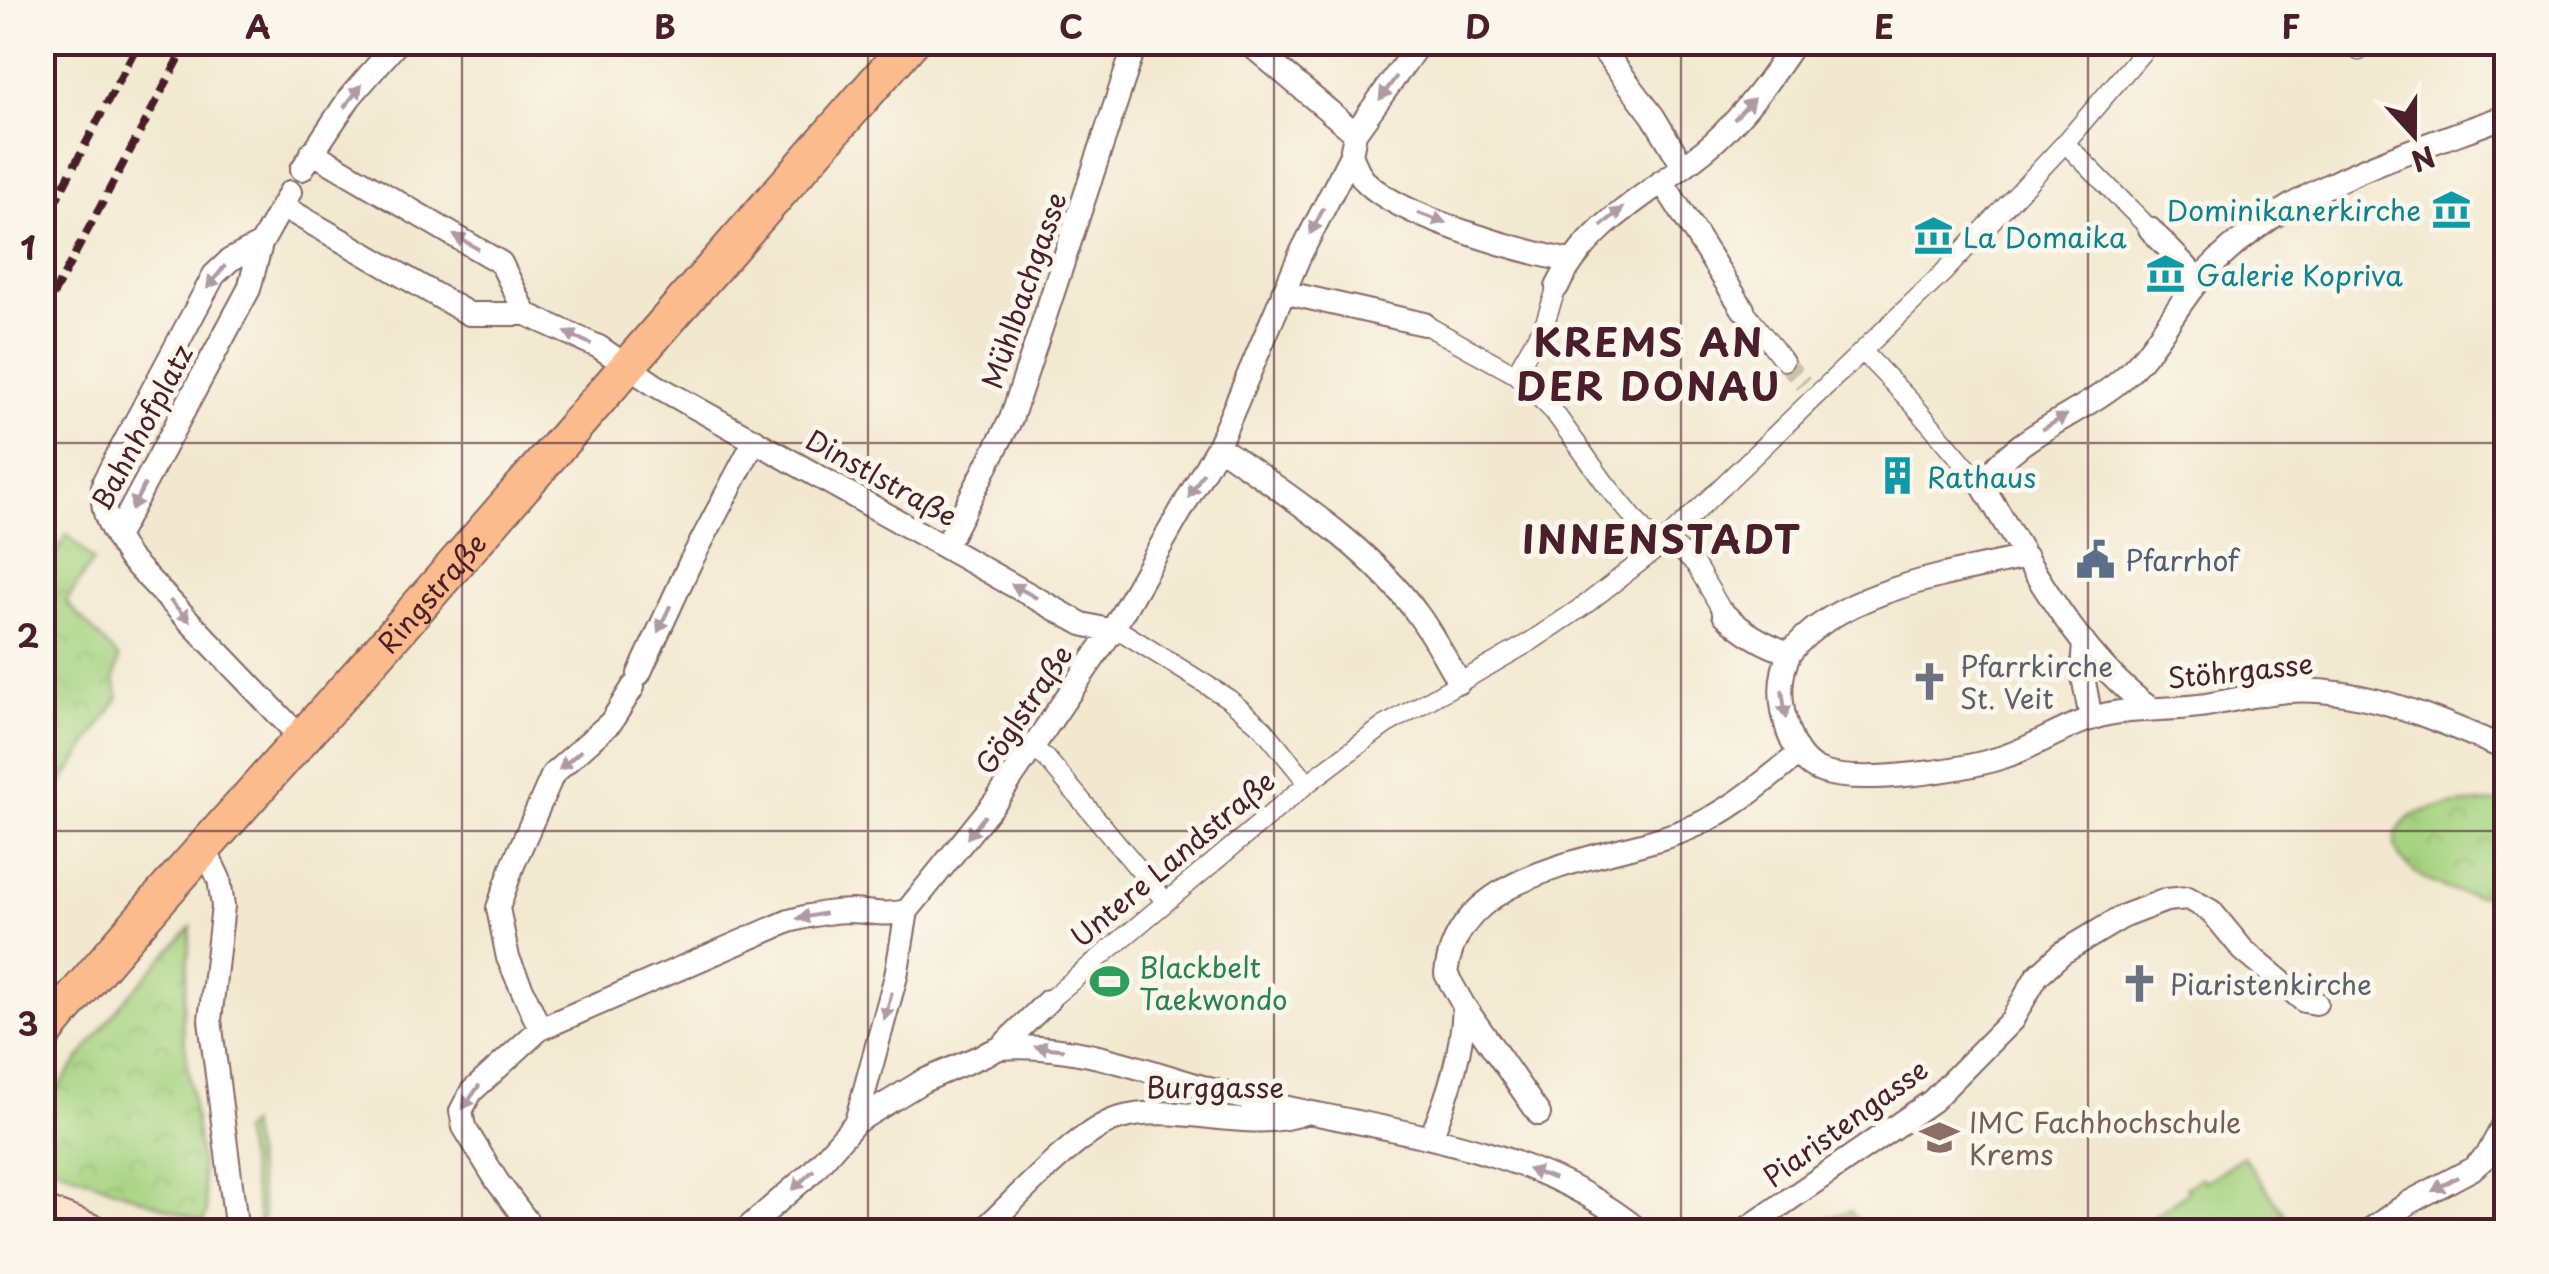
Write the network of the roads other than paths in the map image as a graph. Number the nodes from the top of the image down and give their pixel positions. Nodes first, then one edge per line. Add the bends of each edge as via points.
1 (398, 42) edge
2 (912, 42) edge
3 (1136, 42) edge
4 (1247, 42) edge
5 (1420, 42) edge
6 (1597, 42) edge
7 (1795, 42) edge
8 (2151, 42) edge
9 (2506, 116) edge
10 (2065, 143) junction
11 (1353, 144) junction
12 (1683, 166) junction
13 (1662, 180) junction
14 (2150, 229) joint
15 (261, 244) junction
16 (1570, 261) junction
17 (2198, 280) junction
18 (1557, 287) joint
19 (1283, 292) junction
20 (1743, 309) joint
21 (526, 314) junction
22 (1424, 324) joint
23 (1862, 351) junction
24 (1784, 361) tunnel mouth
25 (627, 366) junction
26 (1515, 374) junction
27 (755, 440) junction
28 (1218, 446) junction
29 (1620, 470) dead end
30 (1605, 483) junction
31 (1982, 485) junction
32 (116, 538) junction
33 (946, 548) junction
34 (1658, 548) junction
35 (2026, 557) junction
36 (1724, 614) joint
37 (1112, 632) junction
38 (2084, 642) junction
39 (1790, 653) junction
40 (1460, 682) junction
41 (2151, 709) junction
42 (2091, 718) junction
43 (301, 738) junction
44 (1034, 748) junction
45 (2506, 748) edge
46 (1798, 755) junction
47 (1308, 783) junction
48 (204, 847) junction
49 (1166, 902) junction
50 (907, 910) junction
51 (1048, 1002) joint
52 (2316, 1003) dead end
53 (1464, 1006) junction
54 (540, 1029) junction
55 (42, 1036) edge
56 (1000, 1048) junction
57 (1310, 1111) junction
58 (1539, 1114) dead end
59 (2506, 1120) edge
60 (856, 1122) junction
61 (1430, 1137) junction
62 (42, 1211) edge
63 (994, 1228) edge
64 (98, 1232) edge
65 (237, 1232) edge
66 (535, 1232) edge
67 (743, 1232) edge
68 (1640, 1232) edge
69 (1742, 1232) edge
70 (2366, 1232) edge

21 -> 1 street via 502,263 307,160
2 - 25 main road, Ringstraße
3 - 33 street, Mühlbachgasse via 1011,419
4 - 11 street
5 -> 11 street, Göglstraße
6 - 12 street
12 -> 7 street via 1758,94
8 - 10 street, Untere Landstraße
9 - 17 street via 2354,171 2296,200
10 - 14 street
10 - 23 street, Untere Landstraße
11 -> 16 street via 1364,181 1415,212
11 -> 19 street, Göglstraße
12 - 13 street
16 -> 13 street via 1601,226
13 - 20 street
14 - 17 street
15 - 21 street, Bahnhofplatz via 286,199 469,314
15 -> 32 street, Bahnhofplatz via 249,289
15 -> 32 street, Bahnhofplatz via 214,275 104,481 103,513
16 - 18 street
31 -> 17 street via 2030,437 2116,384
18 - 26 street
19 - 22 street
19 - 28 street, Göglstraße
20 - 24 street
25 -> 21 street, Bahnhofplatz
22 - 26 street
23 - 31 street
23 - 34 street, Untere Landstraße via 1809,390
25 - 27 street, Dinstlstraße
25 - 43 main road, Ringstraße
26 - 30 street via 1554,412
27 - 33 street, Dinstlstraße
27 -> 54 street via 636,681 611,722 552,774 513,865 498,908 508,958
28 -> 37 street, Göglstraße
28 - 40 street via 1370,562 1420,616
29 - 30 street
30 - 34 street
31 - 35 street
32 -> 43 street
37 -> 33 street, Dinstlstraße via 1082,624
34 - 36 street via 1677,548 1694,564
34 - 40 street, Untere Landstraße via 1586,605
35 - 38 street
35 - 39 street via 1914,582 1827,618
36 - 39 street via 1766,645
37 - 44 street, Göglstraße
37 - 47 street via 1124,632 1229,699
38 - 41 street
38 - 42 street
39 -> 46 street via 1781,671 1781,696
40 - 47 street, Untere Landstraße via 1384,726
41 - 42 street, Stöhrgasse
41 - 45 street, Stöhrgasse via 2332,690
42 - 46 street, Stöhrgasse via 2000,758 1931,771 1846,777 1820,771
43 - 48 main road, Ringstraße
44 - 49 street
44 -> 50 street, Göglstraße
46 - 53 street via 1728,810 1695,826 1577,860 1496,896 1455,940 1446,974
47 - 49 street, Untere Landstraße
48 - 55 main road, Ringstraße
48 - 65 street via 223,906 210,1020
49 - 51 street, Untere Landstraße
50 -> 54 street via 789,920
50 -> 60 street, Göglstraße
51 - 56 street, Untere Landstraße
52 - 69 street, Piaristengasse via 2304,1001 2243,950 2211,911 2188,898 2124,916 2037,976 2012,1020 1932,1101
53 - 58 street
53 - 61 street via 1456,1070
54 -> 66 street via 471,1092 461,1111 464,1128
57 -> 56 street via 1066,1050
56 - 60 street, Untere Landstraße via 923,1081
57 - 61 street
57 - 63 street, Burggasse via 1270,1121 1163,1114 1116,1120 1060,1158
59 -> 70 street via 2472,1169
60 -> 67 street, Untere Landstraße via 812,1172
68 -> 61 street via 1578,1187
62 - 64 main road

